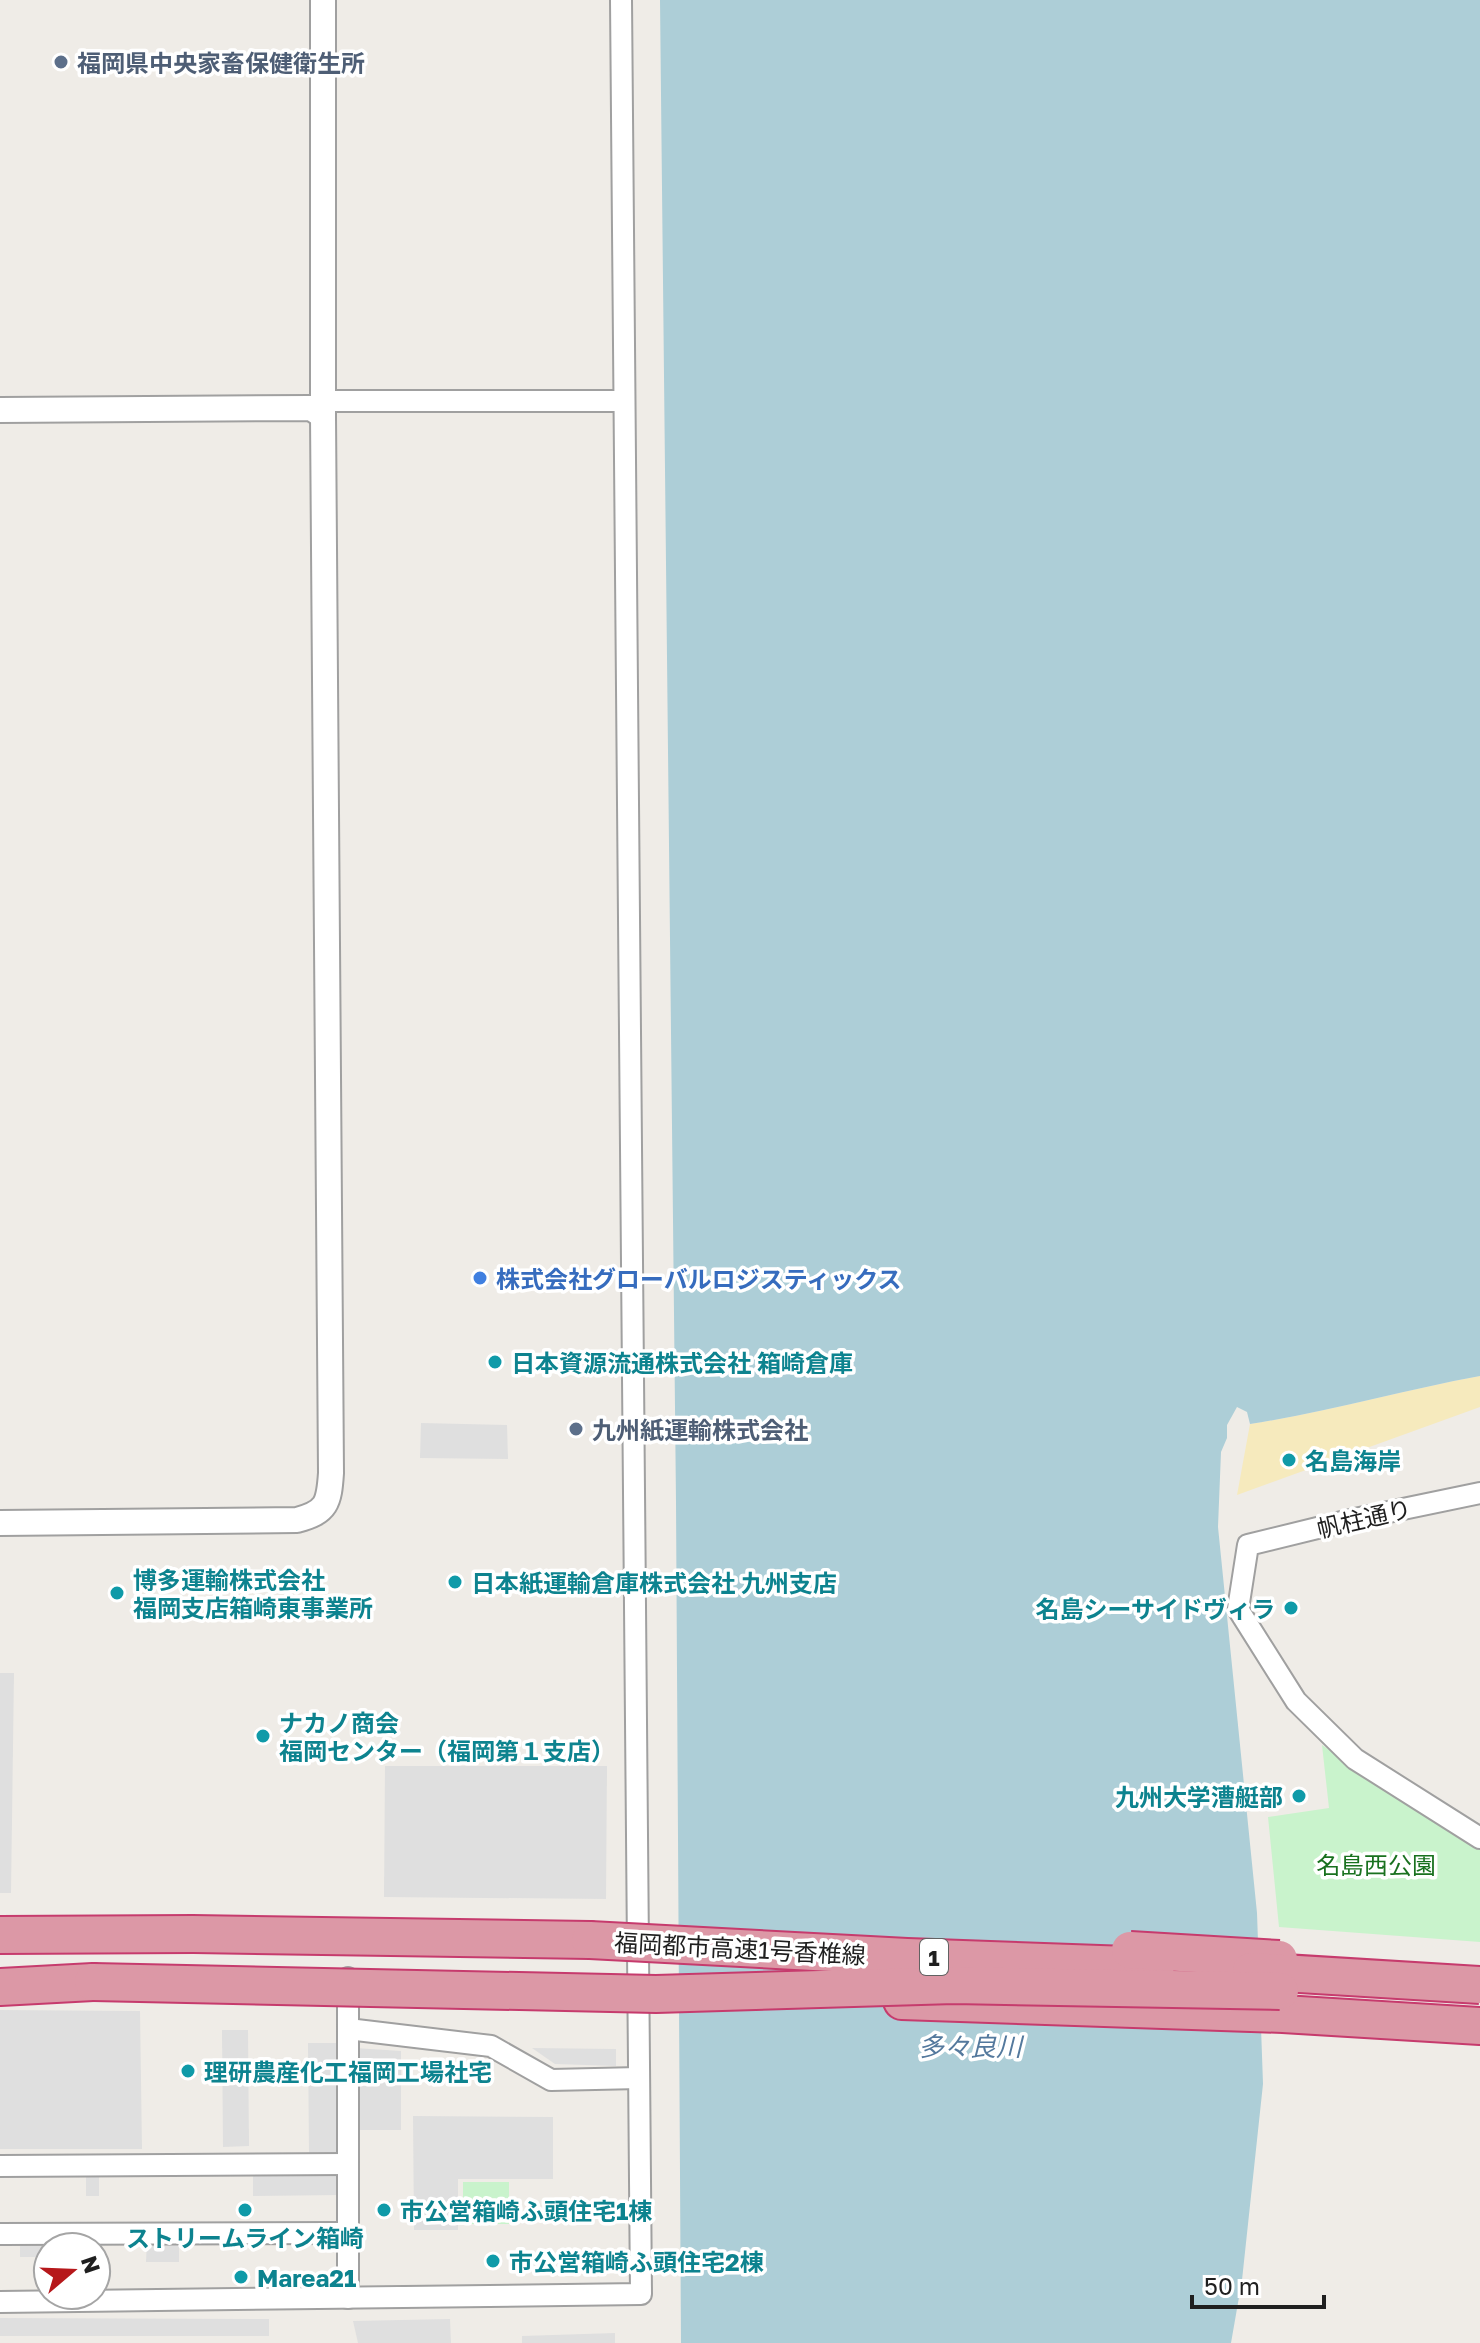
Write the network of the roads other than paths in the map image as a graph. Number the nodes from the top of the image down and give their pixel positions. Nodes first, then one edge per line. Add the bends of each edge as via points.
1 (323, 0) edge
2 (621, 0) edge
3 (623, 401) junction
4 (323, 408) junction
5 (0, 410) edge
6 (1480, 1493) edge
7 (0, 1523) edge
8 (1480, 1838) edge
9 (0, 1935) edge
10 (0, 1943) edge
11 (603, 1947) junction
12 (1480, 1970) edge
13 (0, 1972) edge
14 (348, 1978) junction
15 (0, 1979) edge
16 (93, 1982) junction
17 (1480, 1983) edge
18 (617, 1986) dead end
19 (0, 1987) edge
20 (1284, 1988) junction
21 (656, 1994) junction
22 (1480, 2001) edge
23 (1480, 2019) edge
24 (1480, 2026) edge
25 (348, 2029) junction
26 (639, 2078) junction
27 (348, 2164) junction
28 (0, 2166) edge
29 (348, 2233) junction
30 (0, 2234) edge
31 (348, 2298) junction
32 (0, 2302) edge

1 - 4 street
2 - 3 street
3 - 4 street
3 - 26 street
4 - 5 street
4 - 7 street via 329,1498 317,1515 297,1520
6 - 8 street, 帆柱通り via 1248,1545 1238,1609 1296,1701 1355,1759 1463,1817
9 - 11 highway, 福岡都市高速1号香椎線 / 1 via 193,1934
10 - 11 street
11 - 17 highway, 福岡都市高速1号香椎線 / 1, bridge via 1100,1962
11 - 20 highway, bridge via 628,1933 712,1929 908,1935
12 - 20 highway via 1406,1963
13 - 14 street
14 - 18 street
14 - 25 street
15 - 16 highway, 福岡都市高速1号香椎線 / 1
16 - 19 highway
16 - 21 highway, 福岡都市高速1号香椎線 / 1, bridge
17 - 20 street
20 - 21 highway, bridge
20 - 23 street
20 - 24 highway
21 - 22 highway, 福岡都市高速1号香椎線 / 1, bridge via 954,1985
25 - 26 street via 491,2046 551,2080
25 - 27 street
26 - 31 street via 641,2294
27 - 28 street
27 - 29 street
29 - 30 street
29 - 31 street
31 - 32 street

